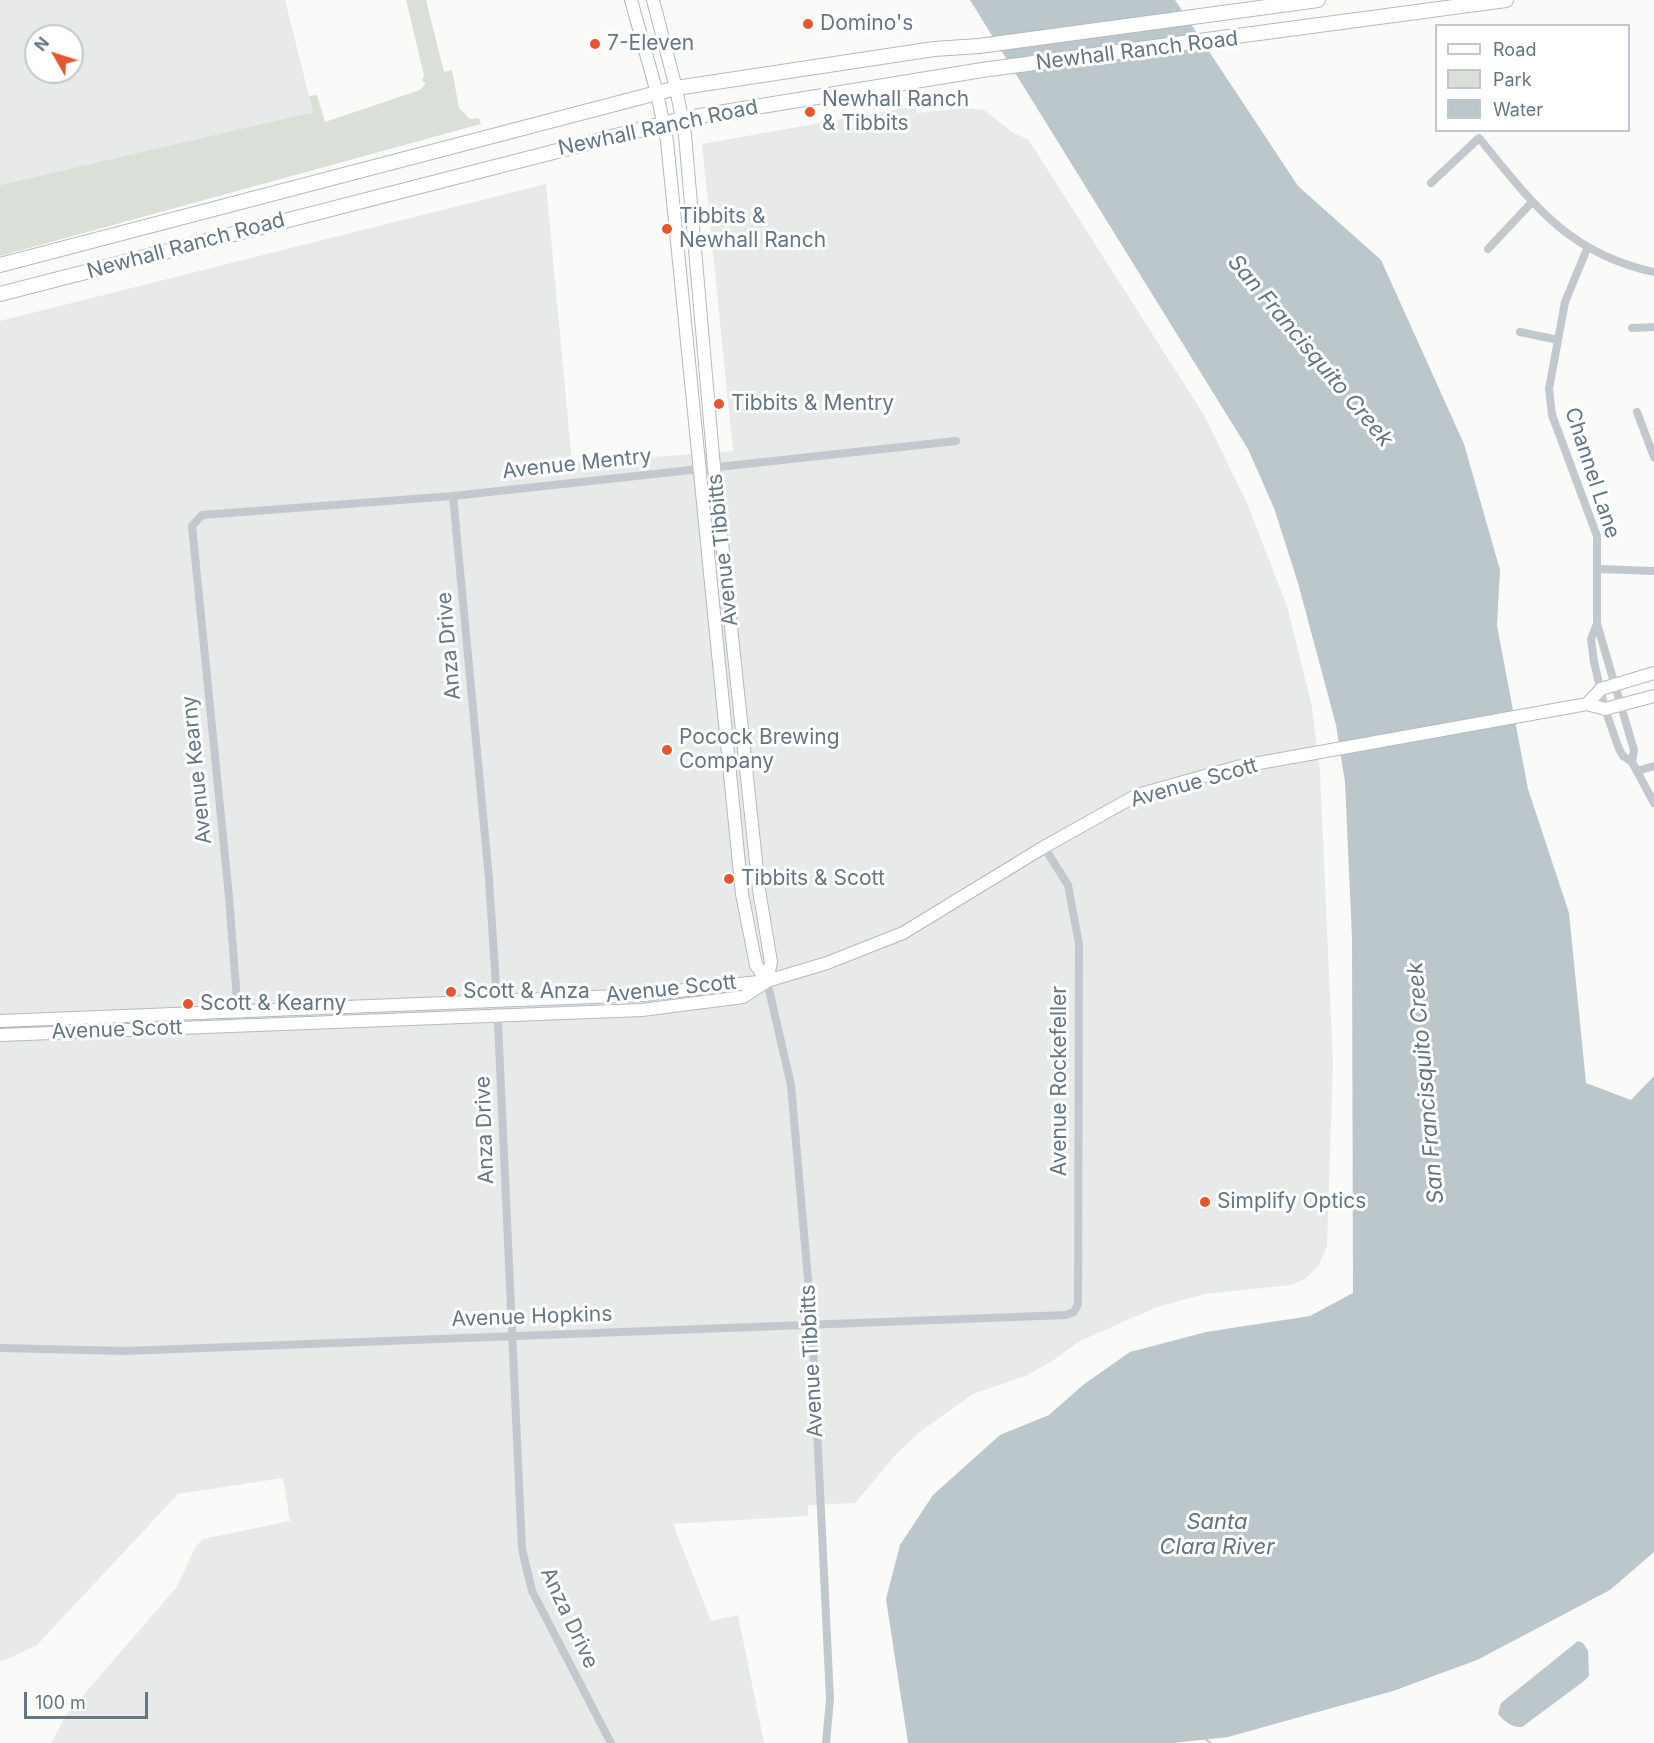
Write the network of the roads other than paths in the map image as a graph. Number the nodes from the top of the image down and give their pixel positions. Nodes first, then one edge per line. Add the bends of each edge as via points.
1 (631, 0) edge
2 (653, 0) edge
3 (1318, 0) edge
4 (1506, 0) edge
5 (676, 88) junction
6 (657, 93) junction
7 (682, 118) junction
8 (663, 123) junction
9 (1431, 183) dead end
10 (1532, 202) junction
11 (1488, 249) dead end
12 (1587, 249) junction
13 (0, 265) edge
14 (1654, 272) edge
15 (0, 294) edge
16 (1632, 327) dead end
17 (1654, 327) edge
18 (1521, 332) dead end
19 (1558, 340) junction
20 (1637, 412) dead end
21 (956, 441) dead end
22 (1654, 458) edge
23 (714, 467) junction
24 (700, 469) junction
25 (453, 496) junction
26 (202, 515) joint
27 (1599, 569) junction
28 (1654, 571) edge
29 (1597, 624) junction
30 (1654, 673) edge
31 (1615, 685) junction
32 (1601, 689) junction
33 (1654, 696) edge
34 (1587, 704) junction
35 (1621, 706) junction
36 (1605, 708) junction
37 (1632, 762) junction
38 (1654, 766) edge
39 (1637, 771) junction
40 (1654, 803) edge
41 (1044, 847) junction
42 (767, 981) junction
43 (497, 1000) junction
44 (238, 1012) junction
45 (498, 1015) junction
46 (0, 1022) edge
47 (239, 1026) junction
48 (0, 1035) edge
49 (1066, 1316) joint
50 (812, 1325) junction
51 (513, 1336) junction
52 (0, 1348) edge
53 (611, 1743) edge
54 (826, 1743) edge

1 - 6 main road, Avenue Tibbitts
2 - 5 main road, Avenue Tibbitts
3 - 5 main road, Newhall Ranch Road via 899,54
4 - 7 main road, Newhall Ranch Road via 982,70
5 - 6 main road, Newhall Ranch Road
5 - 7 main road, Avenue Tibbitts
6 - 8 main road, Avenue Tibbitts
6 - 13 main road, Newhall Ranch Road
7 - 8 main road, Newhall Ranch Road
7 - 23 main road, Avenue Tibbitts
8 - 15 main road, Newhall Ranch Road
8 - 24 main road, Avenue Tibbitts
9 - 10 street via 1479,138
10 - 11 street
10 - 12 street
12 - 14 street via 1633,268
12 - 19 street, Channel Lane via 1565,302
16 - 17 street
18 - 19 street
19 - 27 street, Channel Lane via 1549,389 1552,415 1597,536
20 - 22 street
21 - 23 street, Avenue Mentry
23 - 24 street, Avenue Mentry
23 - 42 main road, Avenue Tibbitts via 759,890 771,962
24 - 25 street, Avenue Mentry
24 - 42 main road, Avenue Tibbitts via 742,894 756,965
25 - 26 street, Avenue Mentry
25 - 43 street, Anza Drive
26 - 44 street, Avenue Kearny via 192,526
27 - 28 street
27 - 29 street, Channel Lane
29 - 31 street
29 - 32 street via 1591,639
30 - 31 main road
31 - 32 main road
31 - 35 street
32 - 34 main road
32 - 36 street
33 - 35 main road, Avenue Scott
34 - 36 main road, Avenue Scott
34 - 41 main road, Avenue Scott via 1237,767 1137,795
35 - 36 main road, Avenue Scott
35 - 37 street via 1634,750
36 - 37 street via 1622,755
37 - 39 street
38 - 39 street
39 - 40 street
41 - 42 main road, Avenue Scott via 903,933
41 - 49 street, Avenue Rockefeller via 1068,885 1079,944 1078,1304
42 - 43 main road, Avenue Scott via 642,995
42 - 45 main road, Avenue Scott via 743,997 690,1006
42 - 50 street, Avenue Tibbitts via 791,1085
43 - 44 main road, Avenue Scott
43 - 45 street, Anza Drive
44 - 46 main road, Avenue Scott
44 - 47 street, Avenue Kearny
45 - 47 main road, Avenue Scott
45 - 51 street, Anza Drive
47 - 48 main road, Avenue Scott
49 - 50 street, Avenue Hopkins
50 - 51 street, Avenue Hopkins
50 - 54 street, Avenue Tibbitts via 830,1699
51 - 52 street, Avenue Hopkins via 126,1351
51 - 53 street, Anza Drive via 520,1530 526,1571 538,1603

